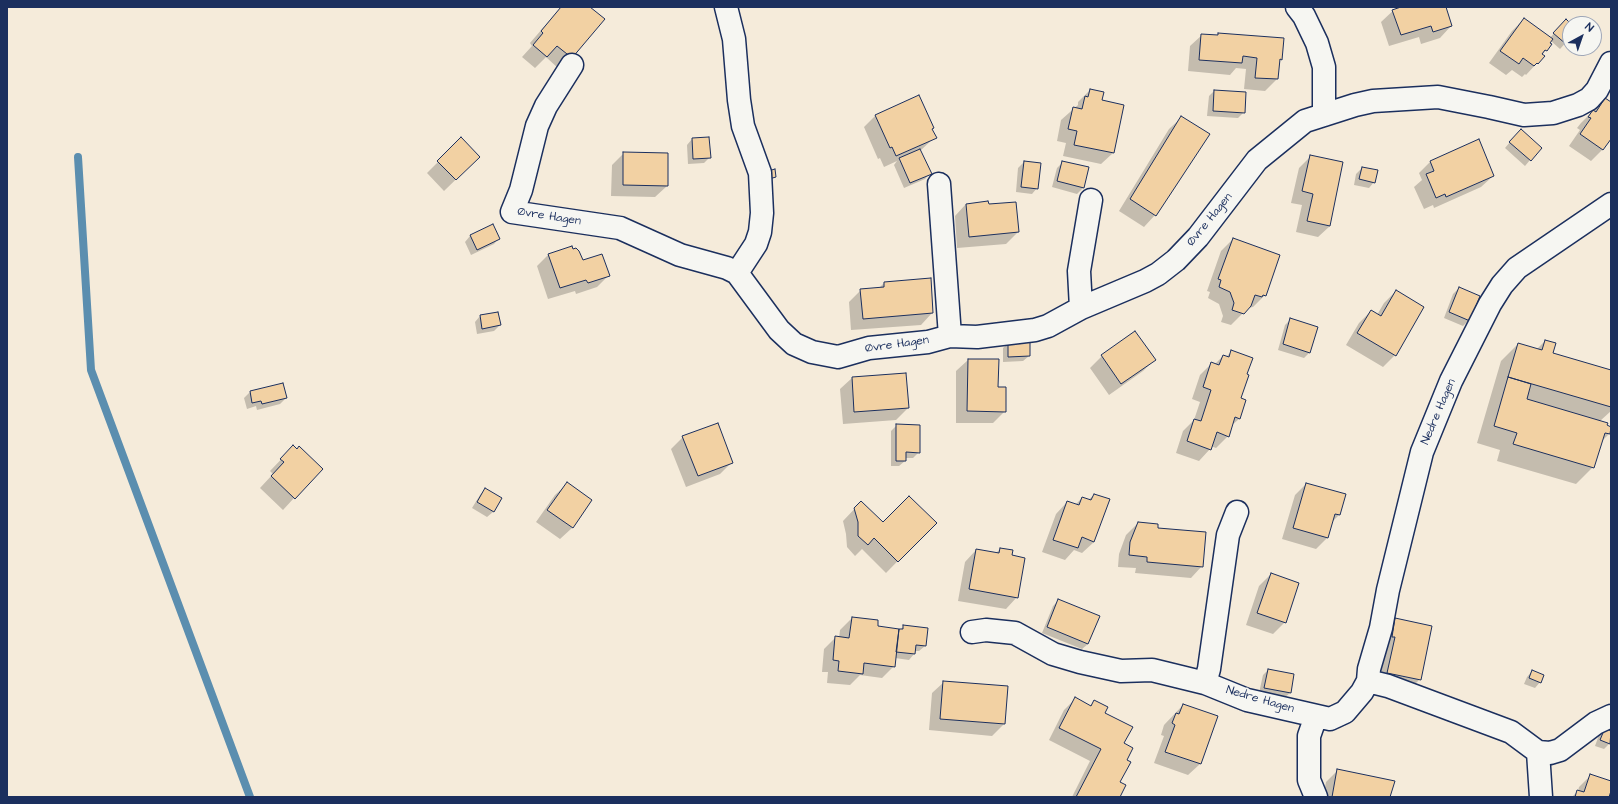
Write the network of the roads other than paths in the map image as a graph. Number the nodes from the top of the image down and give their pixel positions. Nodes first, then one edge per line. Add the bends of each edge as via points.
1 (726, 7) edge
2 (1297, 7) edge
3 (1611, 63) edge
4 (572, 65) dead end
5 (1324, 115) junction
6 (939, 184) dead end
7 (1091, 200) dead end
8 (1611, 204) edge
9 (737, 273) junction
10 (1081, 308) junction
11 (950, 336) junction
12 (1237, 512) dead end
13 (972, 632) dead end
14 (1368, 681) junction
15 (1204, 683) junction
16 (1316, 716) junction
17 (1611, 716) edge
18 (1538, 752) junction
19 (1312, 794) edge
20 (1541, 797) edge

1 - 9 street via 734,39 743,126 760,173 762,207 760,232 756,244
2 - 5 street via 1317,43 1324,67
3 - 5 street, Øvre Hagen via 1597,90 1589,99 1553,113 1524,115 1438,97 1373,102
4 - 9 street, Øvre Hagen via 546,106 537,126 512,212 620,228 680,255
5 - 10 street, Øvre Hagen via 1305,121 1256,160 1198,237 1176,260 1158,274
6 - 11 street
7 - 10 street via 1079,271
8 - 14 street, Nedre Hagen via 1517,268 1490,304 1451,381 1422,452
9 - 11 street, Øvre Hagen via 778,330 794,344 812,352 838,357 869,348 928,342
10 - 11 street, Øvre Hagen via 1048,326 1035,330
12 - 15 street via 1228,535 1209,669
13 - 15 street, Nedre Hagen via 986,630 1014,633 1053,654 1080,662 1121,671 1152,670
14 - 16 street, Nedre Hagen via 1345,712 1330,719
14 - 18 street via 1388,686 1511,732
15 - 16 street, Nedre Hagen via 1247,700
16 - 19 street via 1309,736 1309,780
17 - 18 street via 1596,723 1560,750 1550,753
18 - 20 street

